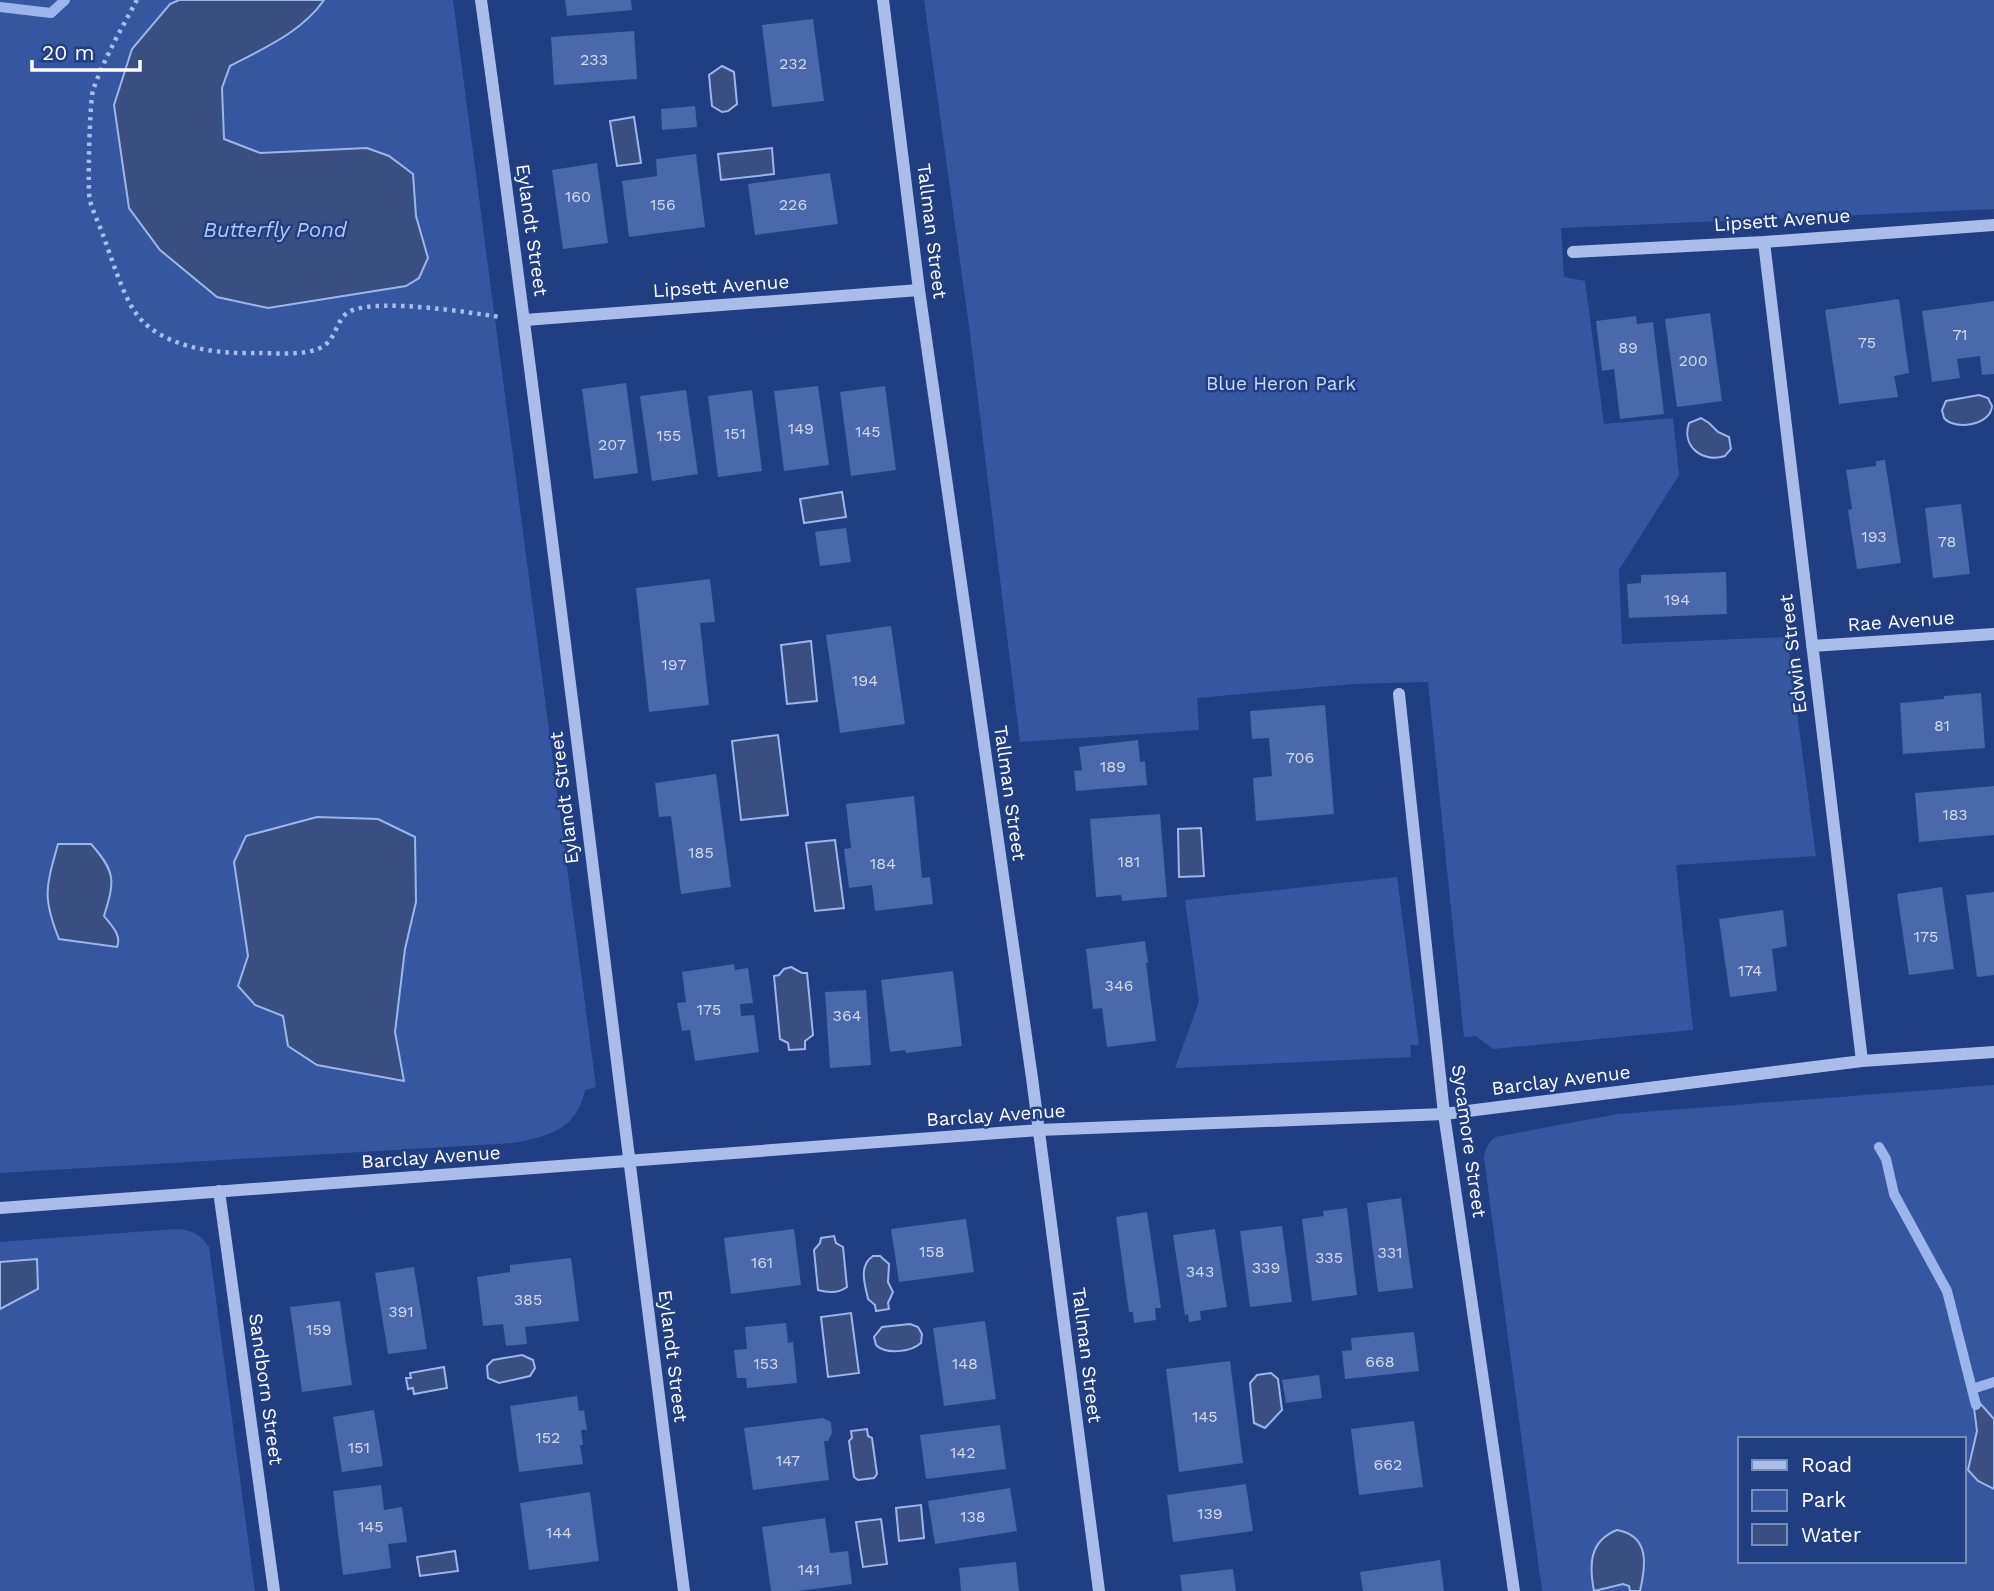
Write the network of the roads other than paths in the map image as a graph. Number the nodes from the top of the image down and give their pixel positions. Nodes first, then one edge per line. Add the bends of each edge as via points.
1 (481, 0) edge
2 (883, 0) edge
3 (1994, 225) edge
4 (1765, 242) junction
5 (1573, 252) dead end
6 (919, 290) junction
7 (526, 320) junction
8 (1994, 634) edge
9 (1812, 646) junction
10 (1399, 694) dead end
11 (1994, 1052) edge
12 (1861, 1061) junction
13 (1444, 1114) junction
14 (1039, 1130) junction
15 (628, 1162) junction
16 (219, 1191) junction
17 (0, 1208) edge
18 (274, 1591) edge
19 (684, 1591) edge
20 (1099, 1591) edge
21 (1514, 1591) edge

1 - 7 street, Eylandt Street
2 - 6 street, Tallman Street
3 - 4 street, Lipsett Avenue
4 - 5 street, Lipsett Avenue
4 - 9 street, Edwin Street
6 - 7 street, Lipsett Avenue
6 - 14 street, Tallman Street
7 - 15 street, Eylandt Street
8 - 9 street, Rae Avenue
9 - 12 street, Edwin Street
10 - 13 street, Sycamore Street
11 - 12 street, Barclay Avenue
12 - 13 street, Barclay Avenue
13 - 14 street, Barclay Avenue
13 - 21 street, Sycamore Street
14 - 15 street, Barclay Avenue
14 - 20 street, Tallman Street
15 - 16 street, Barclay Avenue
15 - 19 street, Eylandt Street
16 - 17 street, Barclay Avenue
16 - 18 street, Sandborn Street

